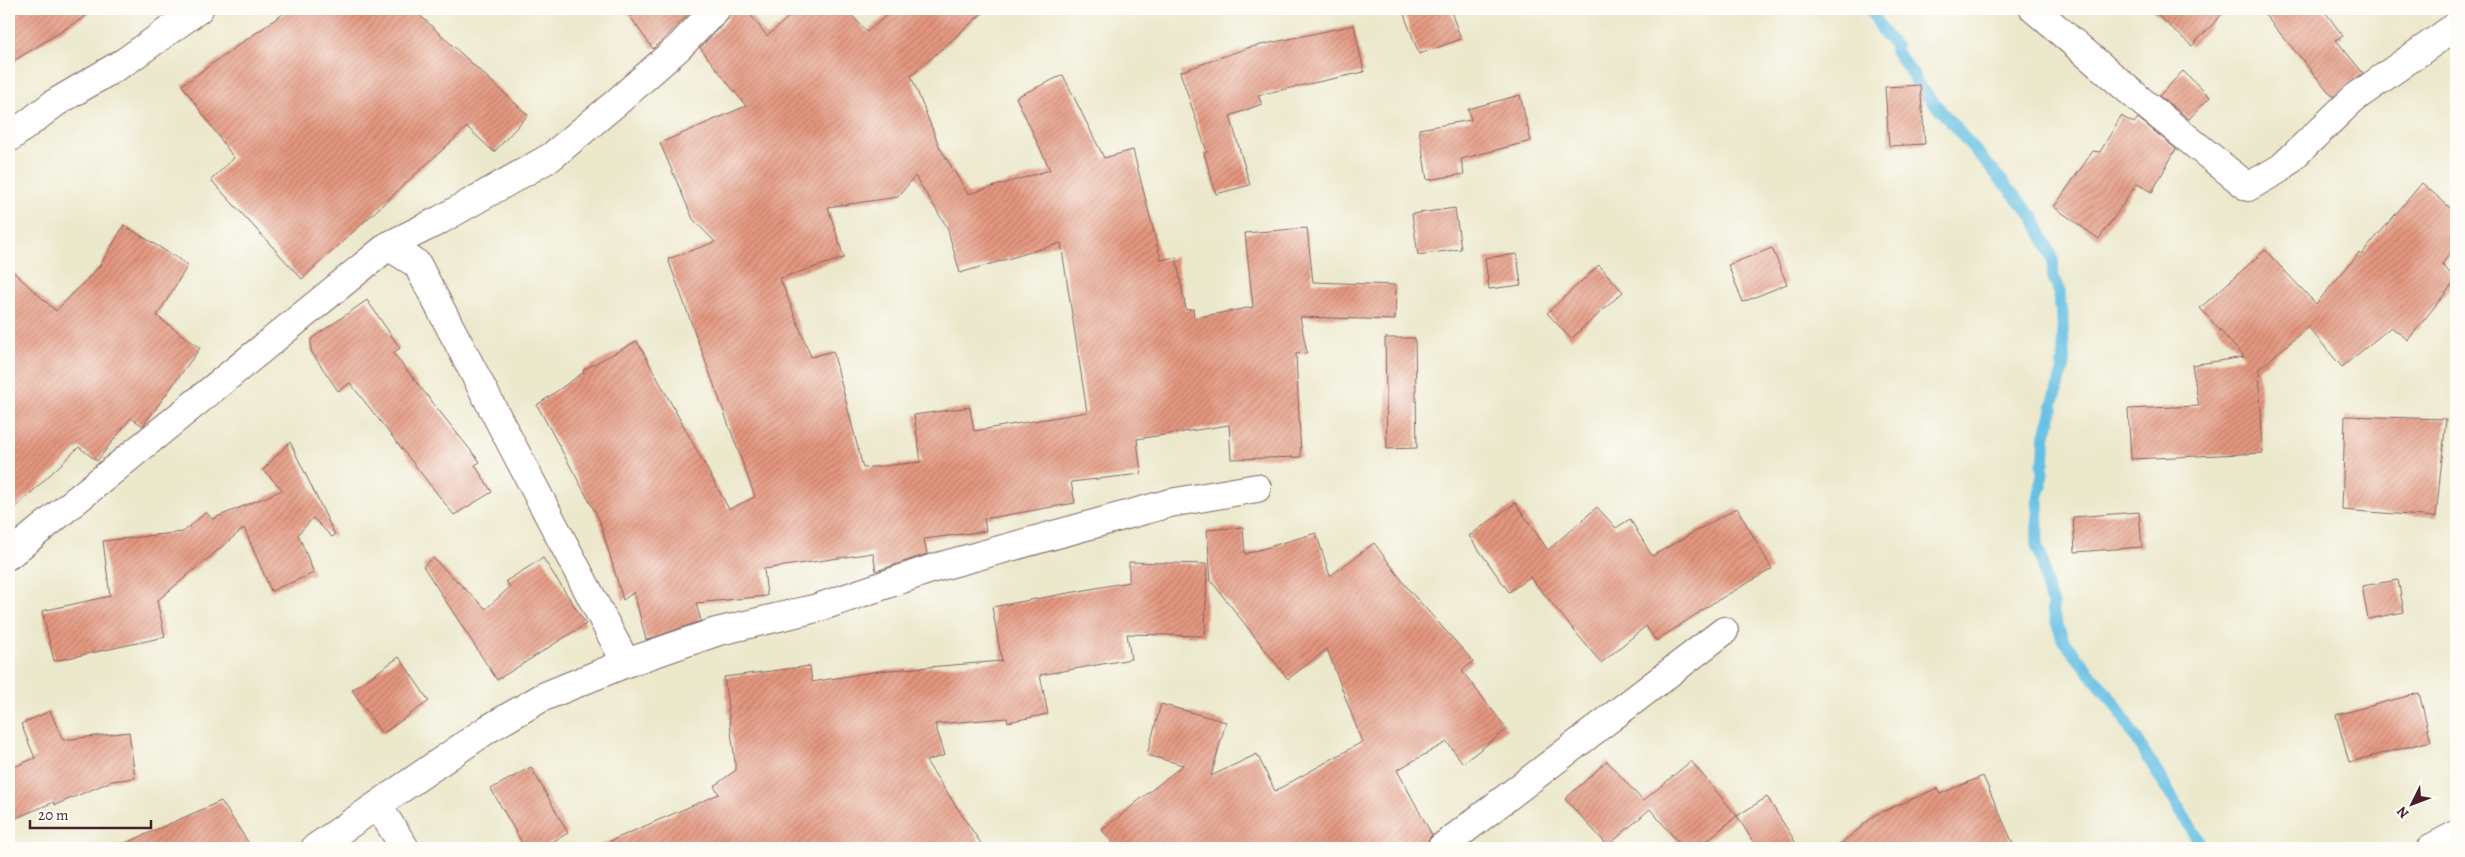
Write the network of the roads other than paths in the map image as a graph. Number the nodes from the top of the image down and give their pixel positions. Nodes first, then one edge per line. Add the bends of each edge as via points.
1 (199, 9) edge
2 (716, 9) edge
3 (2034, 9) edge
4 (2456, 26) edge
5 (9, 138) edge
6 (388, 246) junction
7 (1256, 488) dead end
8 (9, 555) edge
9 (1724, 631) dead end
10 (626, 663) junction
11 (378, 806) junction
12 (2456, 834) edge
13 (315, 848) edge
14 (405, 848) edge
15 (1441, 848) edge
16 (2432, 848) edge

1 - 5 street via 126,61 55,103
2 - 6 street via 679,47 551,157
3 - 4 street via 2248,187 2281,168 2354,99
6 - 8 street
6 - 10 street via 417,264
7 - 10 street via 1170,503 952,562 817,608 716,632
9 - 15 street
10 - 11 street via 535,701 488,729
11 - 13 street
11 - 14 street
12 - 16 street

